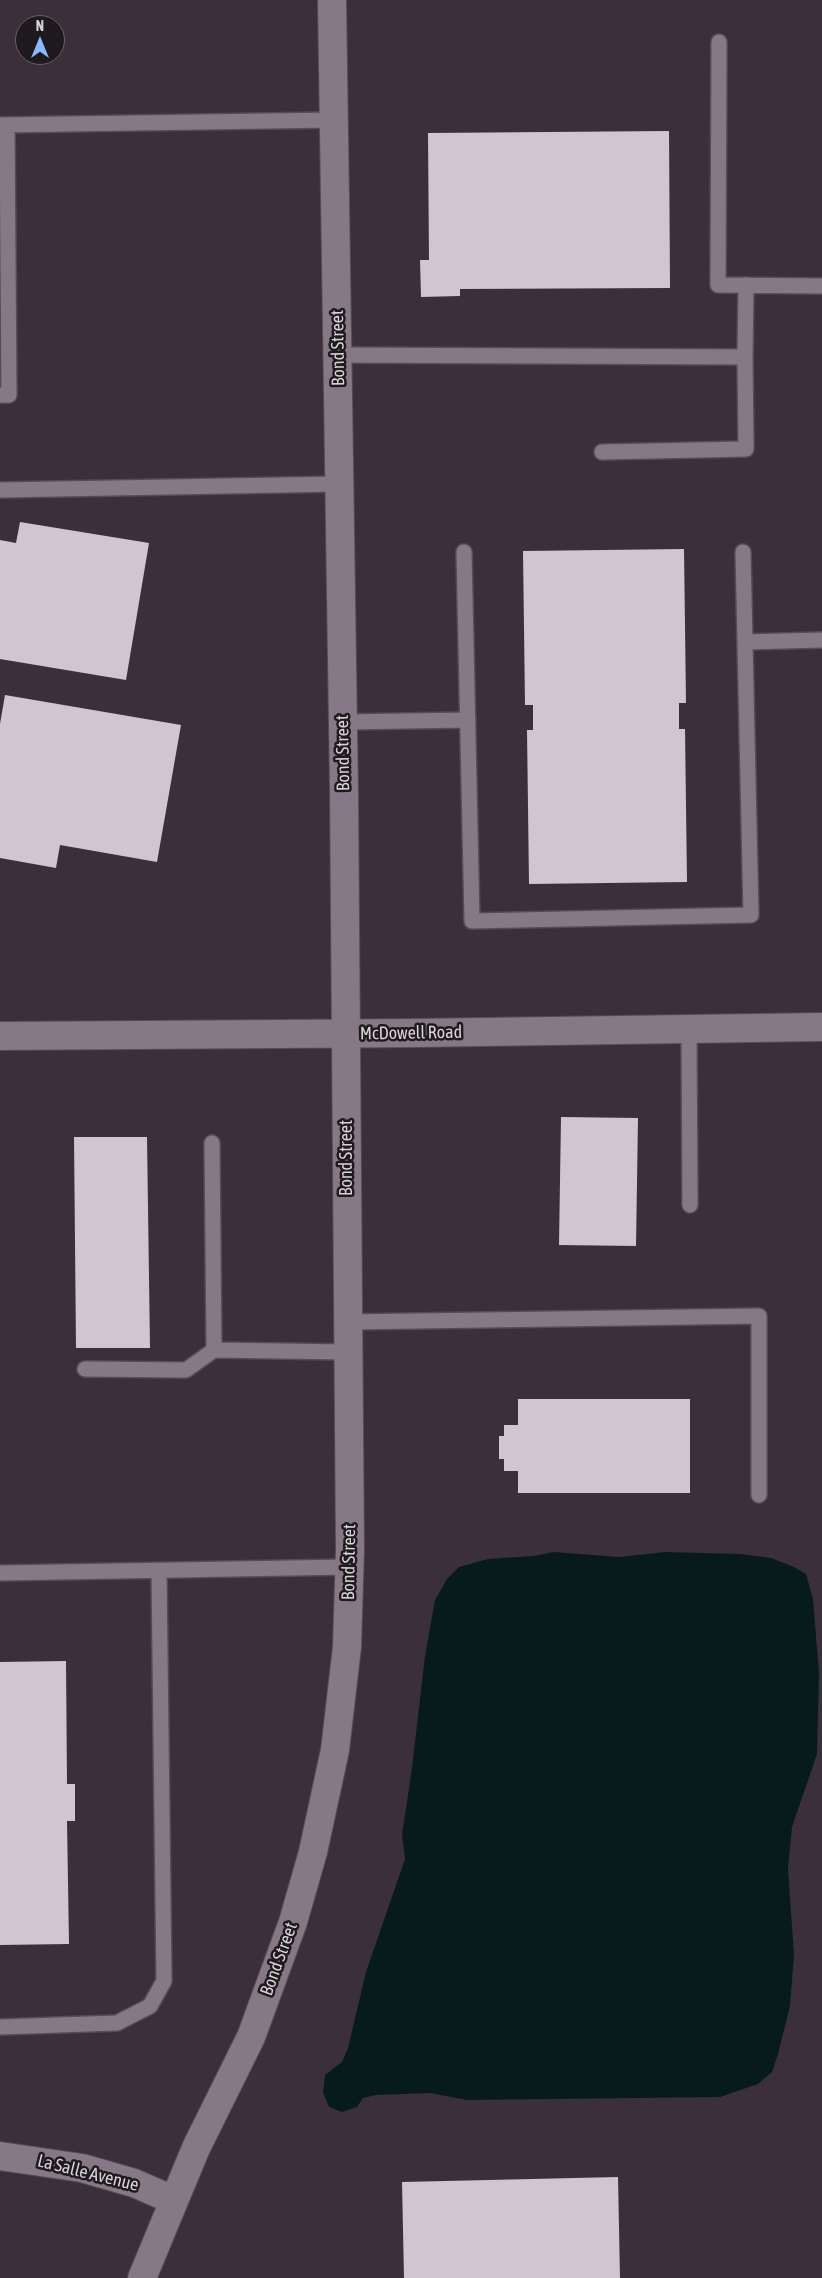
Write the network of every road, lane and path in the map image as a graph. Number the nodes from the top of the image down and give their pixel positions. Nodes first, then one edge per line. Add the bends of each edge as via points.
1 (332, 0) edge
2 (719, 42) dead end
3 (334, 120) junction
4 (4, 125) edge
5 (746, 286) junction
6 (822, 286) edge
7 (338, 355) junction
8 (745, 357) junction
9 (0, 396) edge
10 (602, 452) dead end
11 (339, 484) junction
12 (0, 490) edge
13 (464, 552) dead end
14 (743, 552) dead end
15 (822, 640) edge
16 (745, 642) junction
17 (468, 720) junction
18 (343, 722) junction
19 (822, 1027) edge
20 (689, 1029) junction
21 (345, 1034) junction
22 (0, 1036) edge
23 (212, 1143) dead end
24 (690, 1205) dead end
25 (347, 1322) junction
26 (214, 1350) junction
27 (347, 1352) junction
28 (85, 1369) dead end
29 (759, 1495) dead end
30 (349, 1567) junction
31 (159, 1571) junction
32 (0, 1573) edge
33 (0, 2027) edge
34 (0, 2156) edge
35 (173, 2200) junction
36 (142, 2278) edge

1 - 3 street, Bond Street
2 - 5 lane via 718,286
3 - 4 lane
3 - 7 street, Bond Street
4 - 9 lane via 10,395
5 - 6 lane
5 - 8 lane
7 - 8 lane
7 - 11 street, Bond Street
8 - 10 lane via 746,449
11 - 12 lane
11 - 18 street, Bond Street
13 - 17 lane
14 - 16 lane
15 - 16 lane
16 - 17 lane via 750,915 472,921
17 - 18 lane
18 - 21 street, Bond Street
19 - 20 street, McDowell Road
20 - 21 street, McDowell Road
20 - 24 lane
21 - 22 street, McDowell Road
21 - 25 street, Bond Street
23 - 26 lane
25 - 27 street, Bond Street
25 - 29 lane via 759,1316
26 - 27 lane
26 - 28 lane via 186,1370
27 - 30 street, Bond Street
30 - 31 lane
30 - 35 street, Bond Street via 347,1647 335,1750 314,1852 293,1922 251,2037
31 - 32 lane
31 - 33 lane via 164,1981 150,2006 117,2024
34 - 35 street, La Salle Avenue via 82,2168 131,2182
35 - 36 street, Bond Street

